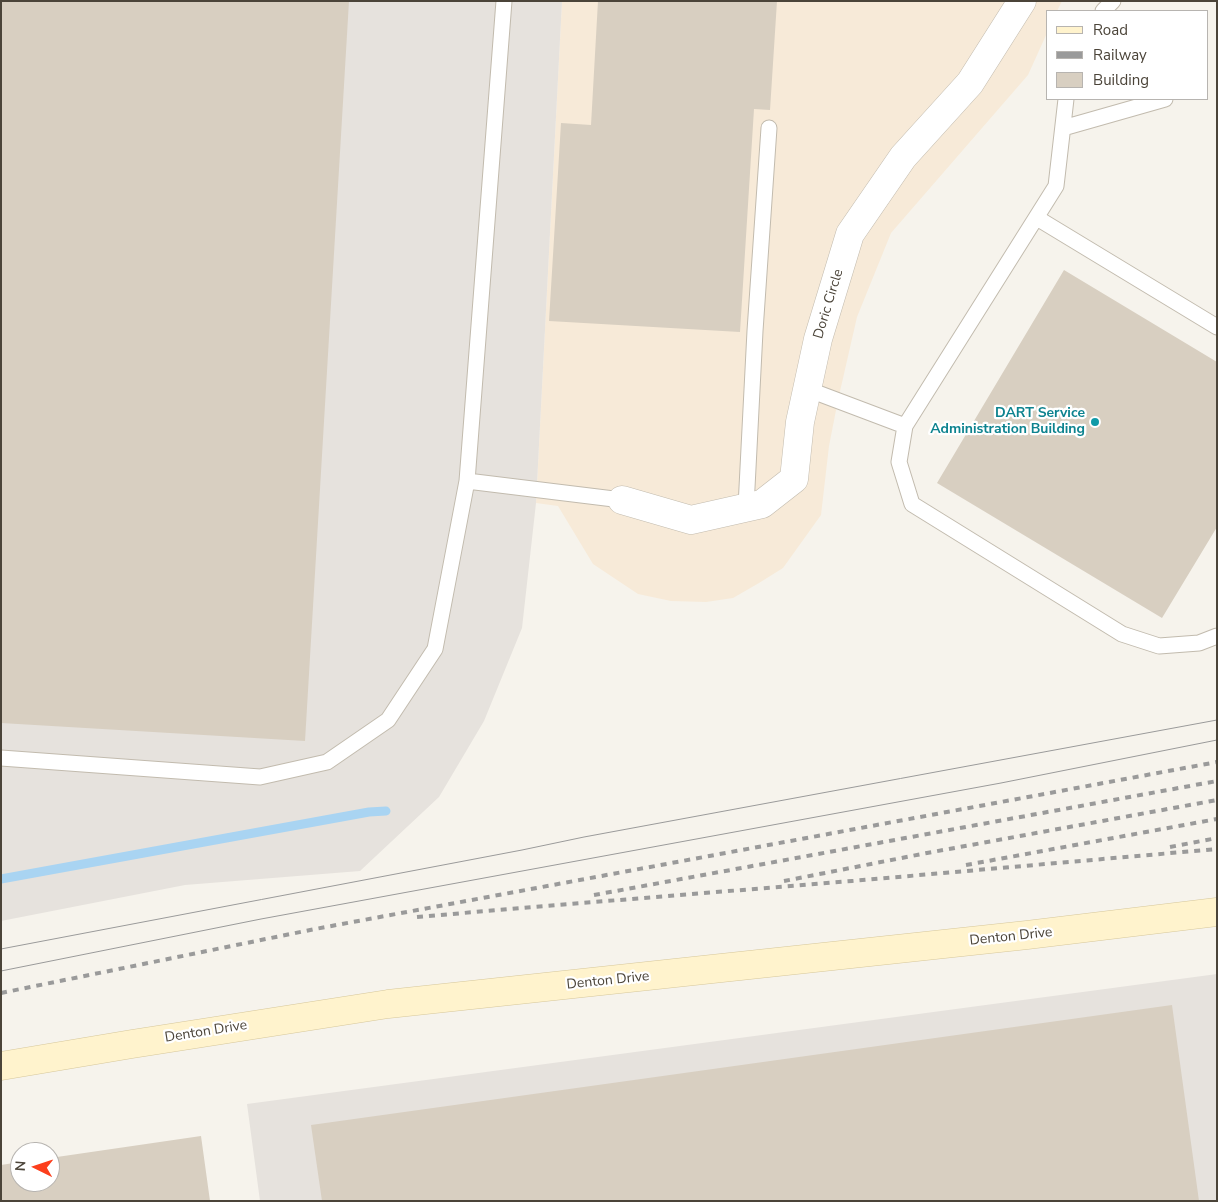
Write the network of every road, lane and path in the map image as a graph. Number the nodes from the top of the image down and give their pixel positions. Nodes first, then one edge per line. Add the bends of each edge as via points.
1 (504, 1) edge
2 (1022, 1) edge
3 (1066, 100) edge
4 (1162, 100) edge
5 (769, 128) dead end
6 (1063, 128) junction
7 (1037, 218) junction
8 (1217, 327) edge
9 (808, 389) junction
10 (905, 426) junction
11 (467, 481) junction
12 (622, 500) joint
13 (746, 507) junction
14 (1217, 636) edge
15 (1, 758) edge
16 (1217, 912) edge
17 (1, 1066) edge

1 - 11 lane
2 - 9 street, Doric Circle via 970,83 903,157 850,234 818,339
3 - 6 lane
4 - 6 lane
5 - 13 lane via 754,331
6 - 7 lane via 1056,186
7 - 8 lane
7 - 10 lane
9 - 10 lane
9 - 13 street, Doric Circle via 800,422 794,479 762,504
10 - 14 lane via 899,462 912,504 1122,634 1160,646 1199,643
11 - 12 lane
11 - 15 lane via 435,649 388,720 327,762 260,777
12 - 13 street, Doric Circle via 691,520
16 - 17 street, Denton Drive via 388,1004

